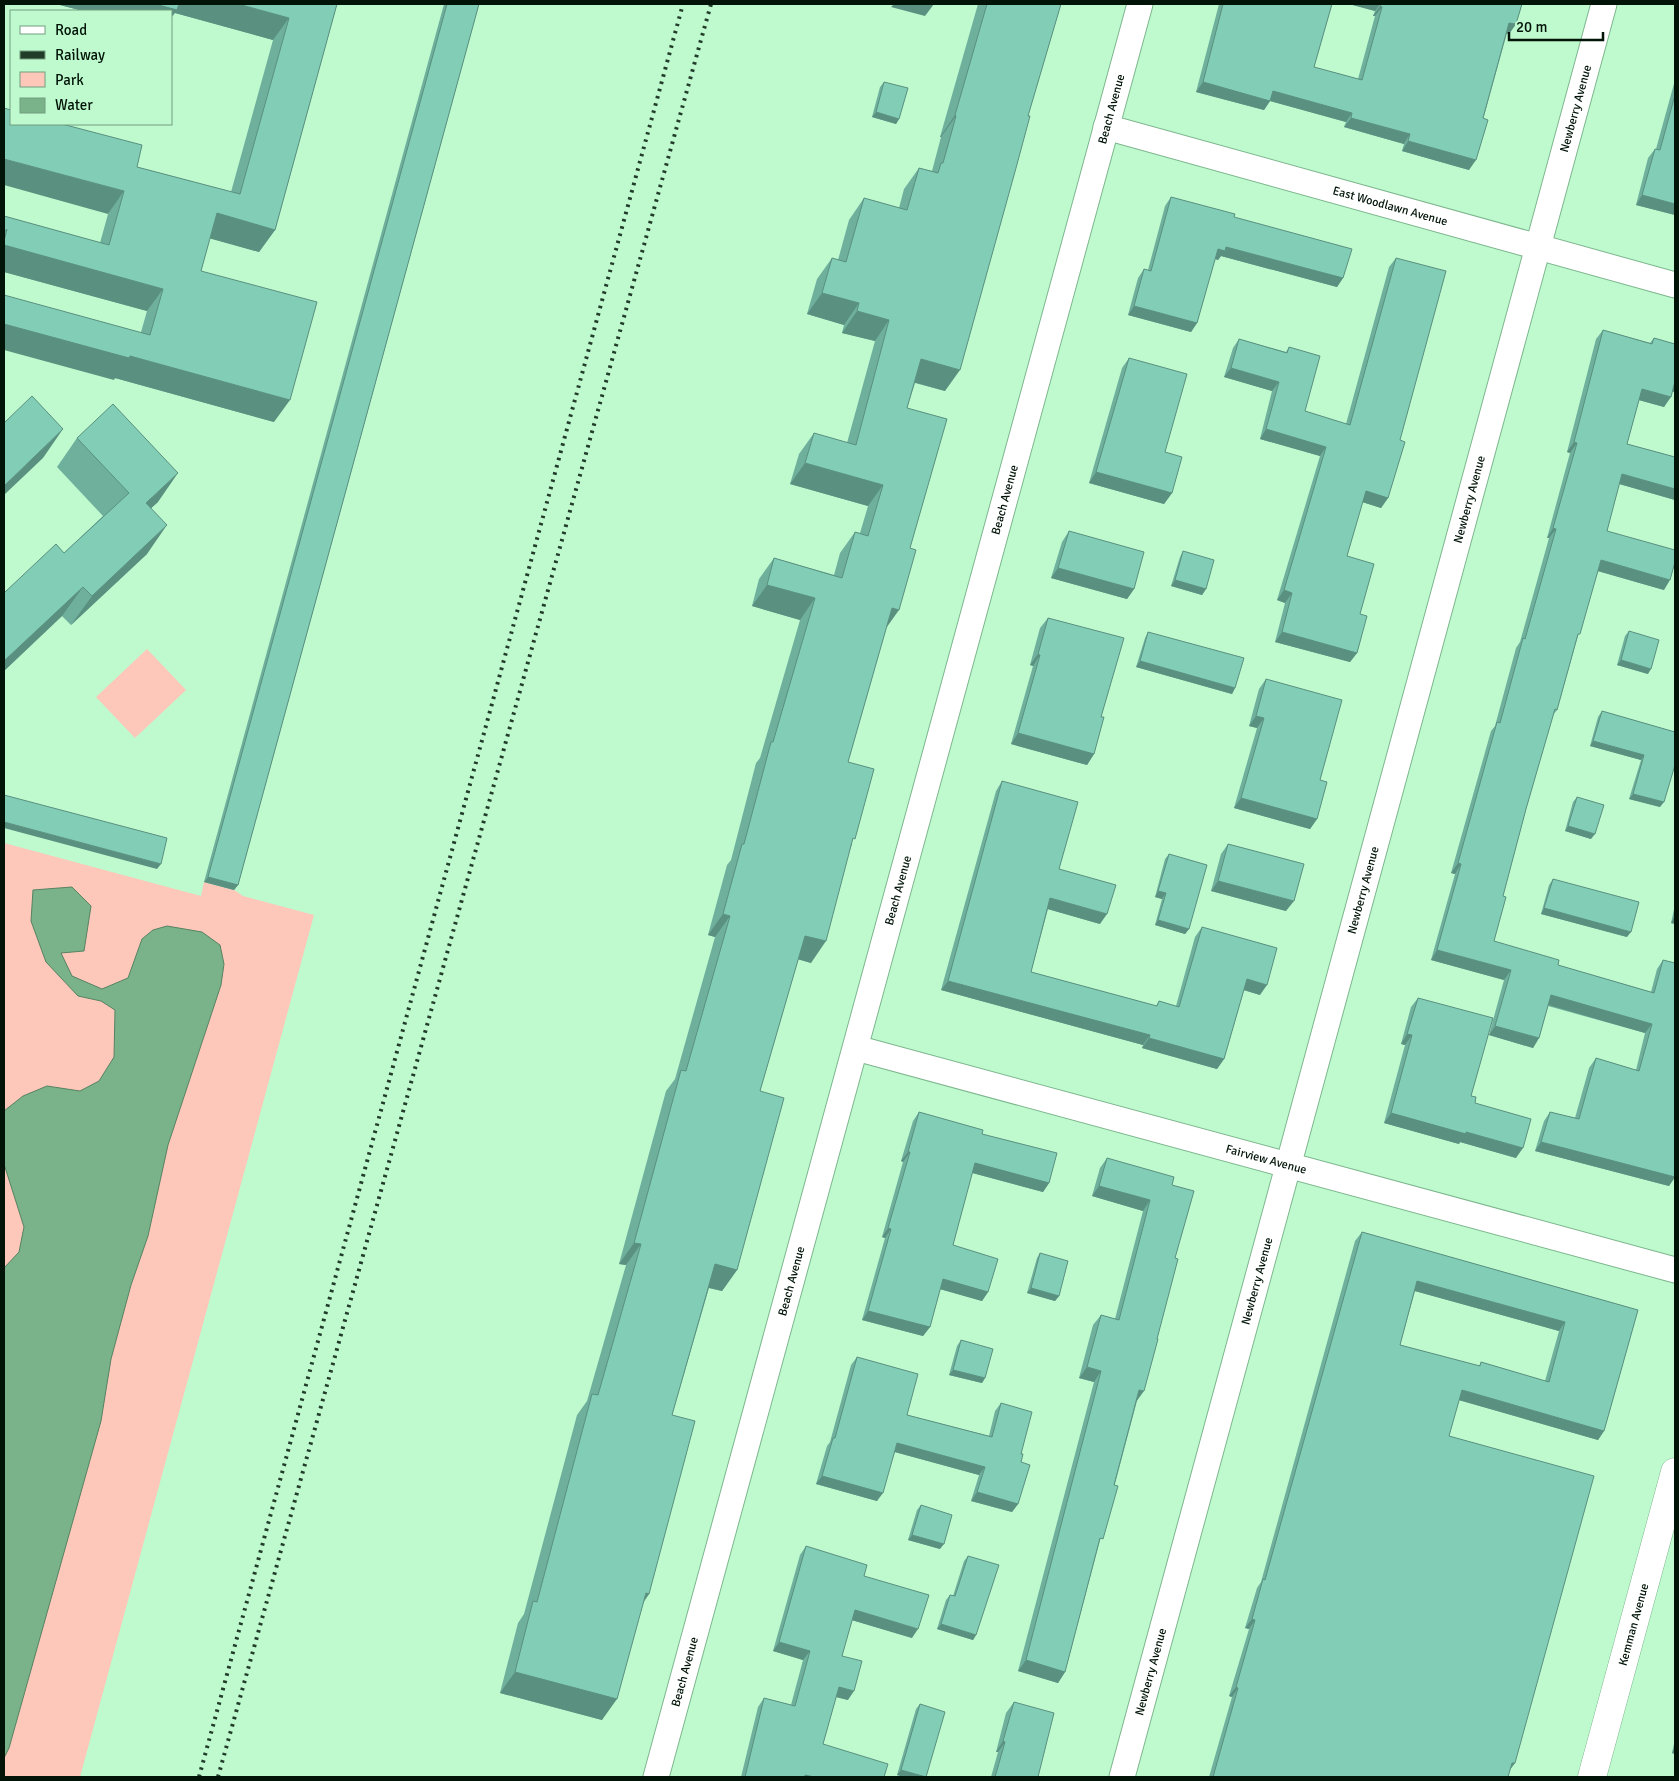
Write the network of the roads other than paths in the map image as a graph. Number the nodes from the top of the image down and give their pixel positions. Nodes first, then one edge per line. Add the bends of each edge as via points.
1 (1140, 4) edge
2 (1604, 4) edge
3 (1106, 127) junction
4 (1537, 247) junction
5 (1675, 285) edge
6 (856, 1048) junction
7 (1288, 1165) junction
8 (1675, 1270) edge
9 (1675, 1472) edge
10 (656, 1777) edge
11 (1122, 1777) edge
12 (1592, 1777) edge

1 - 3 street, Beach Avenue
2 - 4 street, Newberry Avenue
3 - 4 street, East Woodlawn Avenue
3 - 6 street, Beach Avenue
4 - 5 street, East Woodlawn Avenue
4 - 7 street, Newberry Avenue
6 - 7 street, Fairview Avenue
6 - 10 street, Beach Avenue
7 - 8 street, Fairview Avenue
7 - 11 street, Newberry Avenue
9 - 12 street, Kemman Avenue

